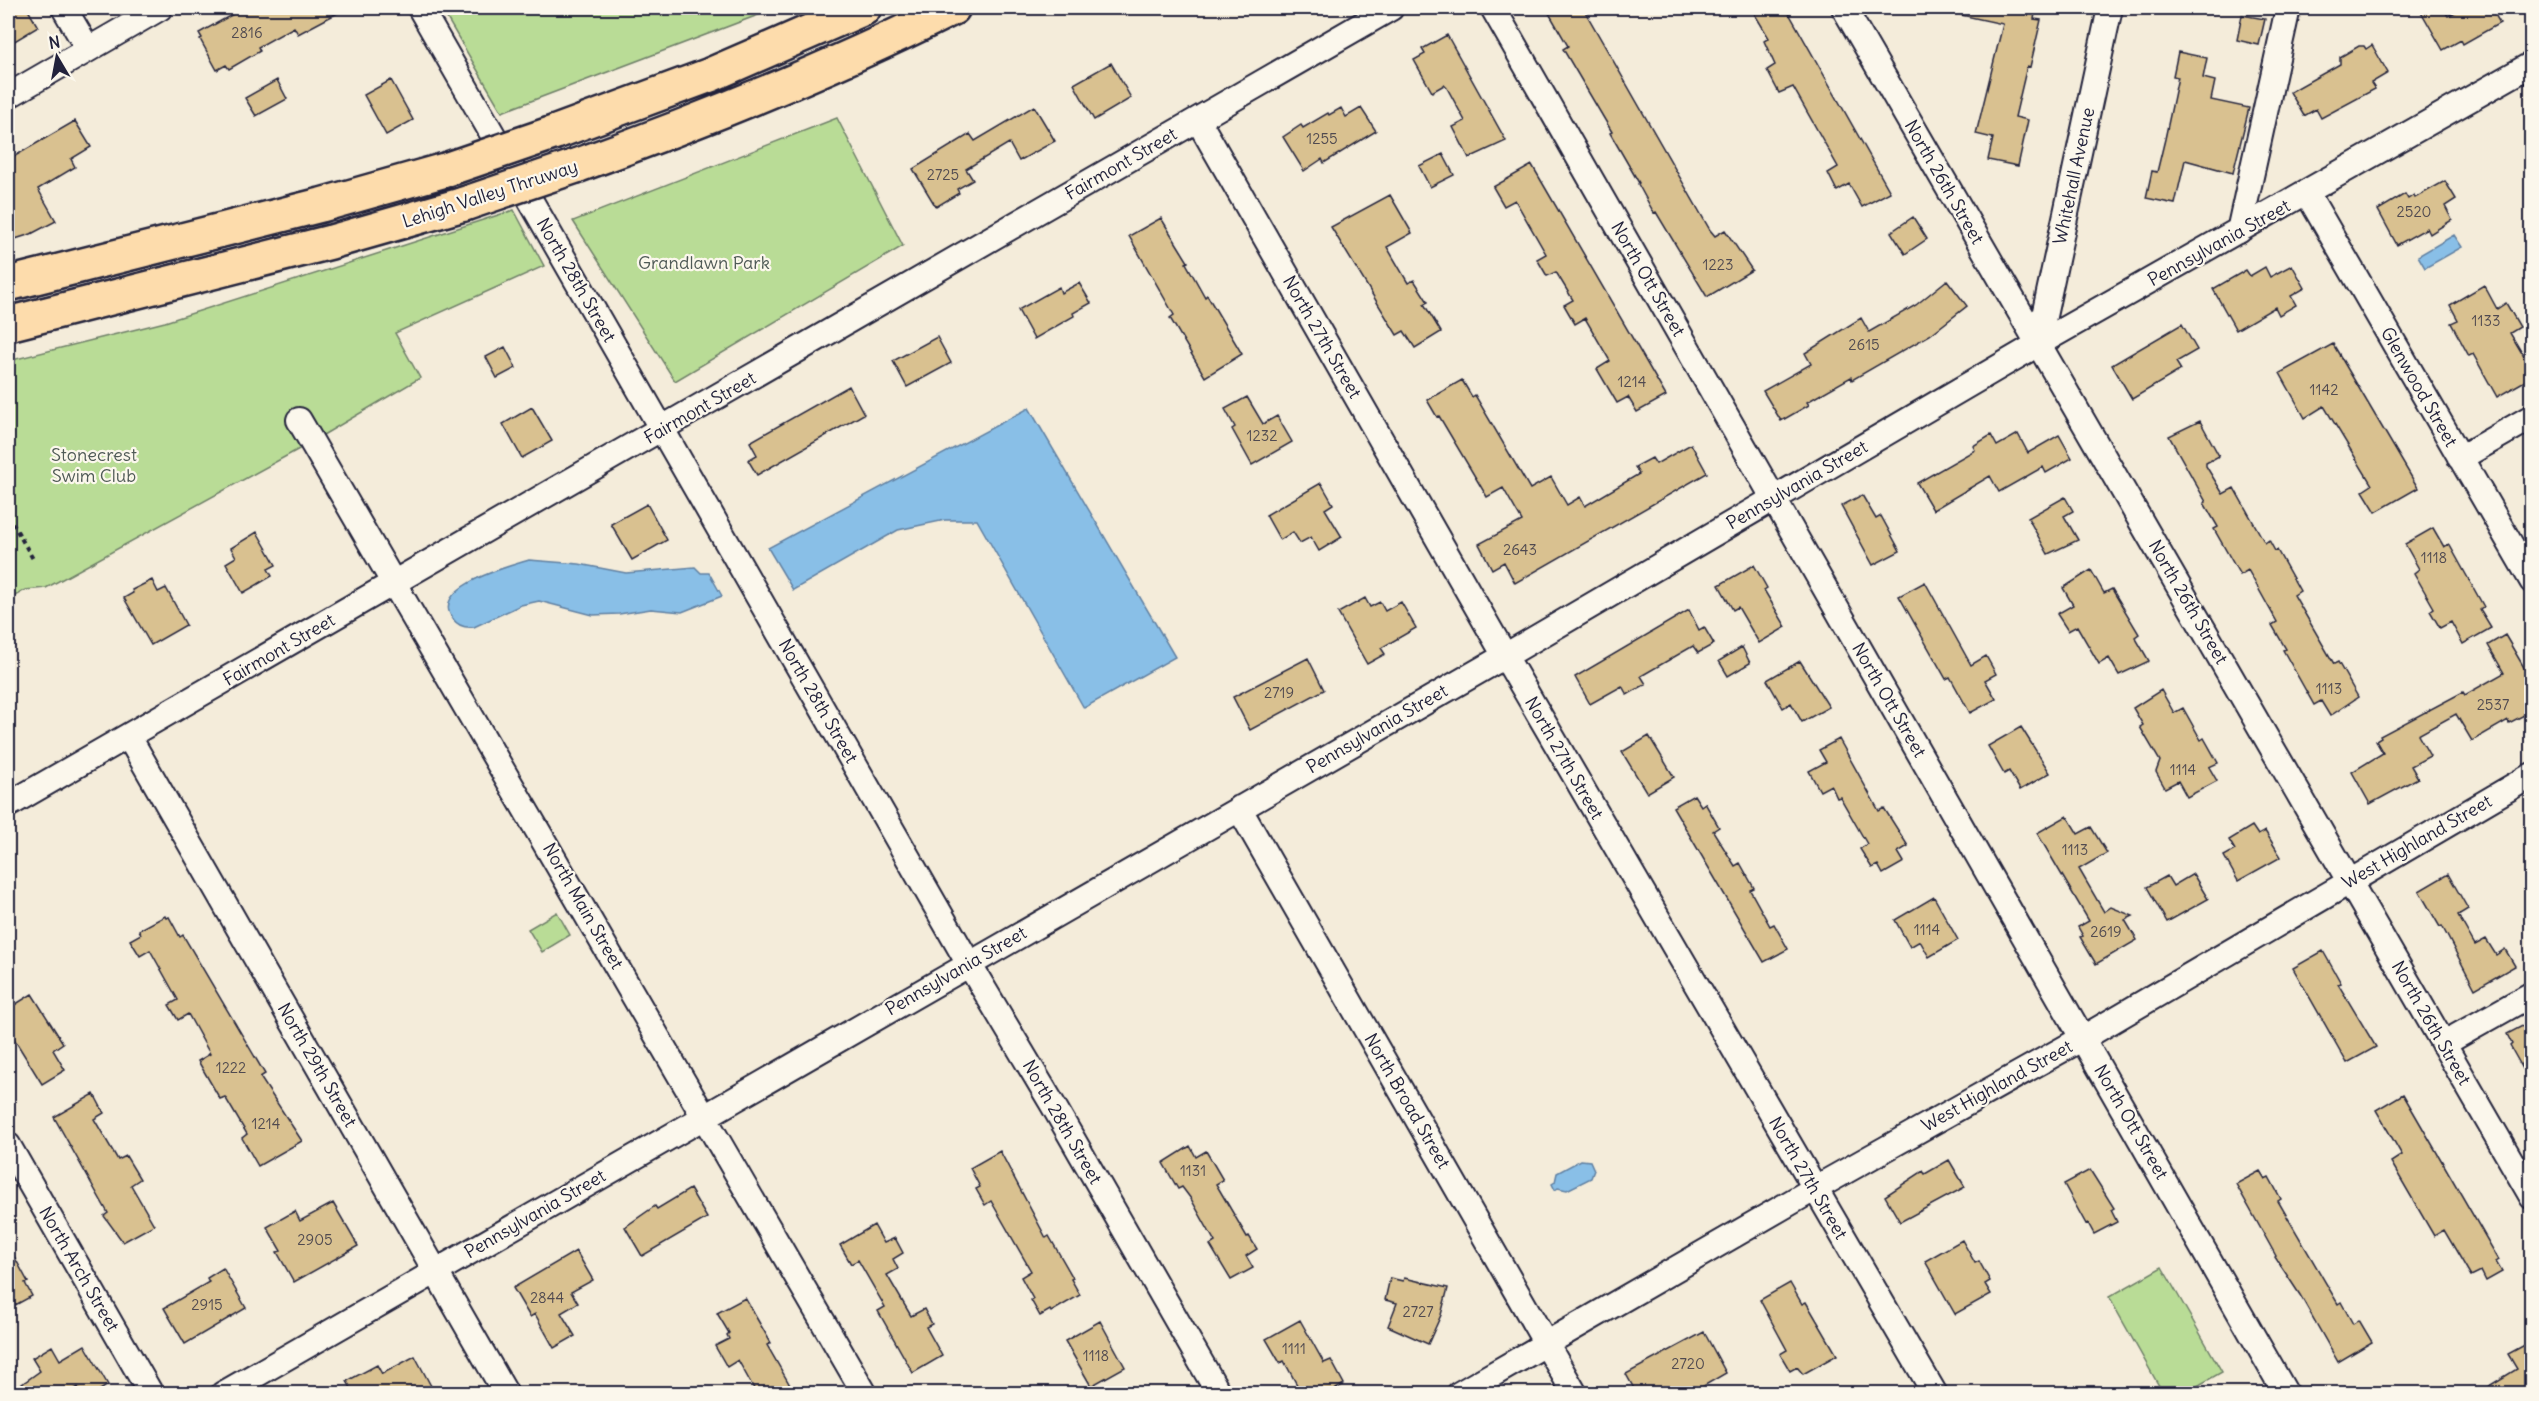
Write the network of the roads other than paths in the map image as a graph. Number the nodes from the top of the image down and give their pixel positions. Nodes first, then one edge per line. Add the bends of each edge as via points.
1 (64, 8) edge
2 (160, 8) edge
3 (420, 8) edge
4 (864, 8) edge
5 (953, 8) edge
6 (1391, 8) edge
7 (1493, 8) edge
8 (1844, 8) edge
9 (2110, 8) edge
10 (2288, 8) edge
11 (88, 50) junction
12 (2532, 64) edge
13 (8, 96) edge
14 (1198, 120) junction
15 (2307, 193) junction
16 (2239, 231) junction
17 (8, 284) edge
18 (8, 324) edge
19 (2038, 344) junction
20 (2532, 417) edge
21 (299, 420) dead end
22 (662, 430) junction
23 (2460, 458) junction
24 (1774, 498) junction
25 (2532, 581) edge
26 (396, 583) junction
27 (1505, 656) junction
28 (129, 736) junction
29 (2532, 775) edge
30 (8, 805) edge
31 (1239, 808) junction
32 (2349, 881) junction
33 (969, 964) junction
34 (2532, 994) edge
35 (2083, 1038) junction
36 (2443, 1044) junction
37 (705, 1115) junction
38 (8, 1145) edge
39 (1814, 1189) junction
40 (2532, 1197) edge
41 (435, 1271) junction
42 (1546, 1342) junction
43 (151, 1394) edge
44 (223, 1394) edge
45 (506, 1394) edge
46 (865, 1394) edge
47 (1219, 1394) edge
48 (1459, 1394) edge
49 (1575, 1394) edge
50 (1935, 1394) edge
51 (2286, 1394) edge

1 - 11 street
2 - 11 street
3 - 22 street, North 28th Street
4 - 17 highway, Lehigh Valley Thruway, bridge via 710,75 445,170
5 - 18 highway, Lehigh Valley Thruway, bridge via 798,80 650,140 464,204
6 - 14 street, Fairmont Street
7 - 24 street, North Ott Street
8 - 19 street, North 26th Street
9 - 19 street, Whitehall Avenue
10 - 16 street
11 - 13 street
12 - 15 street, Pennsylvania Street
14 - 22 street, Fairmont Street
14 - 27 street, North 27th Street
15 - 16 street, Pennsylvania Street
15 - 23 street, Glenwood Street
16 - 19 street, Pennsylvania Street
19 - 24 street, Pennsylvania Street
19 - 32 street, North 26th Street
20 - 23 street
21 - 26 street, North Main Street
22 - 26 street, Fairmont Street
22 - 33 street, North 28th Street
23 - 25 street, Glenwood Street
24 - 27 street, Pennsylvania Street
24 - 35 street, North Ott Street
26 - 28 street, Fairmont Street
26 - 37 street, North Main Street
27 - 31 street, Pennsylvania Street
27 - 39 street, North 27th Street
28 - 30 street, Fairmont Street
28 - 41 street, North 29th Street
29 - 32 street, West Highland Street
31 - 33 street, Pennsylvania Street
31 - 42 street, North Broad Street
32 - 35 street, West Highland Street
32 - 36 street, North 26th Street
33 - 37 street, Pennsylvania Street
33 - 47 street, North 28th Street
34 - 36 street
35 - 39 street, West Highland Street
35 - 51 street, North Ott Street
36 - 40 street, North 26th Street
37 - 41 street, Pennsylvania Street
37 - 46 street, North Main Street
38 - 43 street, North Arch Street
39 - 42 street, West Highland Street
39 - 50 street, North 27th Street
41 - 44 street, Pennsylvania Street
41 - 45 street, North 29th Street
42 - 48 street, West Highland Street
42 - 49 street, North Broad Street

